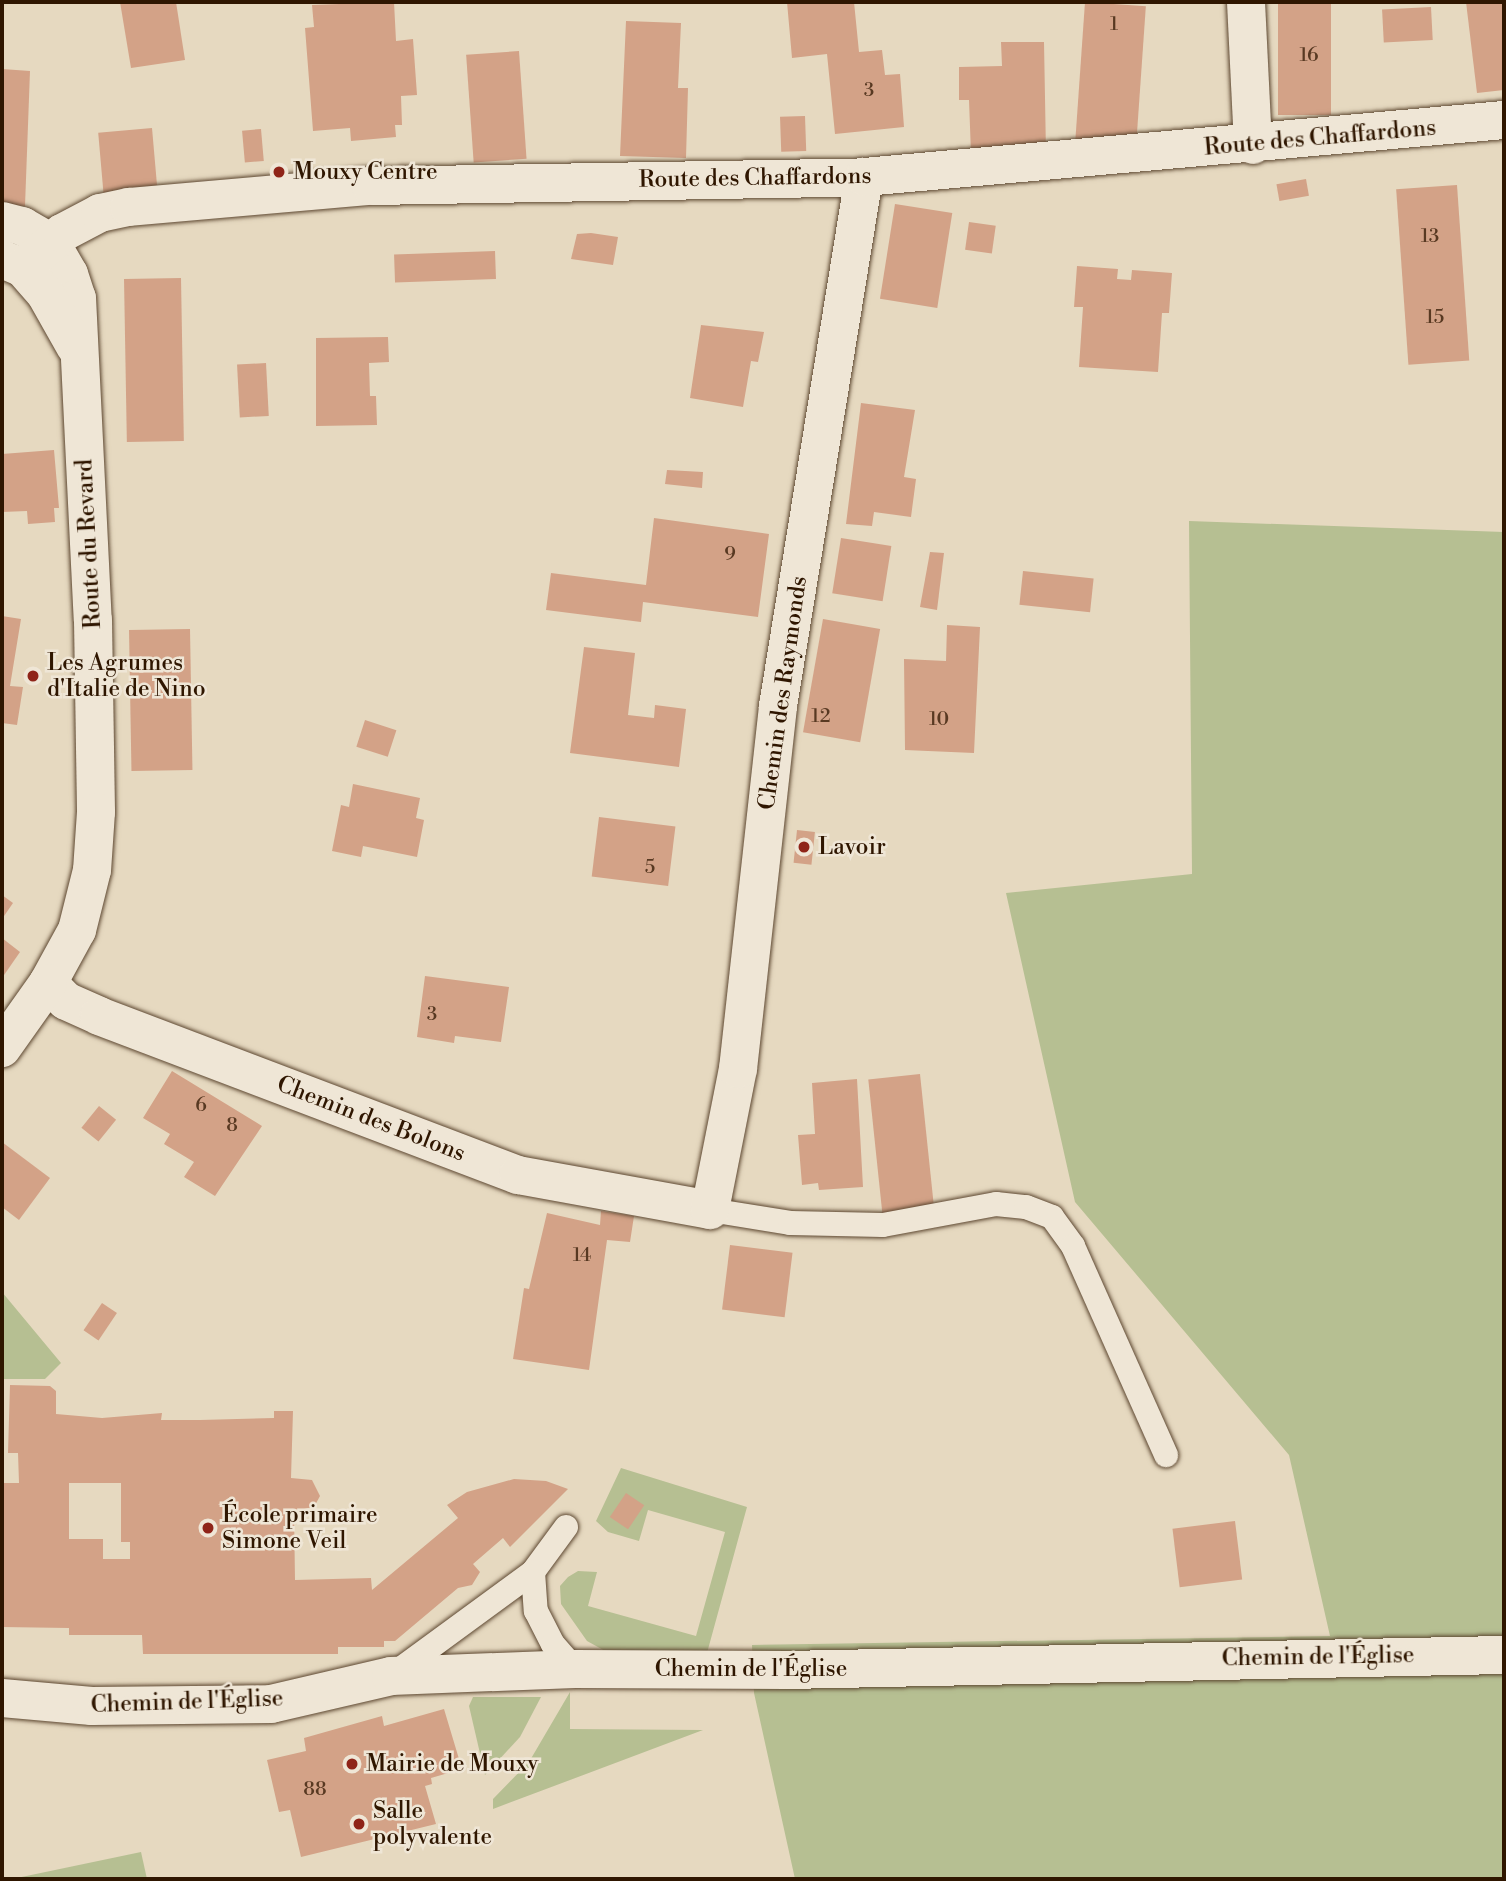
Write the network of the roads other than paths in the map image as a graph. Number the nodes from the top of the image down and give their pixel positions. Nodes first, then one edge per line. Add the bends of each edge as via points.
1 (1246, 10) edge
2 (1504, 120) edge
3 (1253, 145) junction
4 (864, 177) junction
5 (2, 220) edge
6 (25, 257) edge
7 (48, 983) junction
8 (2, 1048) edge
9 (710, 1210) junction
10 (1166, 1455) dead end
11 (566, 1527) dead end
12 (533, 1572) junction
13 (1504, 1655) edge
14 (575, 1669) junction
15 (391, 1676) junction
16 (2, 1698) edge

1 - 3 street
2 - 3 street, Route des Chaffardons
3 - 4 street, Route des Chaffardons
4 - 6 street, Route des Chaffardons via 371,186 129,207 100,213
4 - 9 street, Chemin des Raymonds via 778,706 738,1069
5 - 6 street via 22,226
6 - 7 street, Route du Revard via 69,274 77,298 93,620 96,812 92,870 77,930
7 - 8 street, Route du Revard
7 - 9 street, Chemin des Bolons via 66,1001 99,1016 517,1175
9 - 10 lane via 790,1223 883,1225 996,1204 1026,1207 1052,1217 1073,1246
11 - 12 lane
12 - 14 lane via 536,1611 553,1644
12 - 15 lane
13 - 14 street, Chemin de l'Église via 787,1670
14 - 15 street, Chemin de l'Église
15 - 16 street, Chemin de l'Église via 271,1704 92,1706

